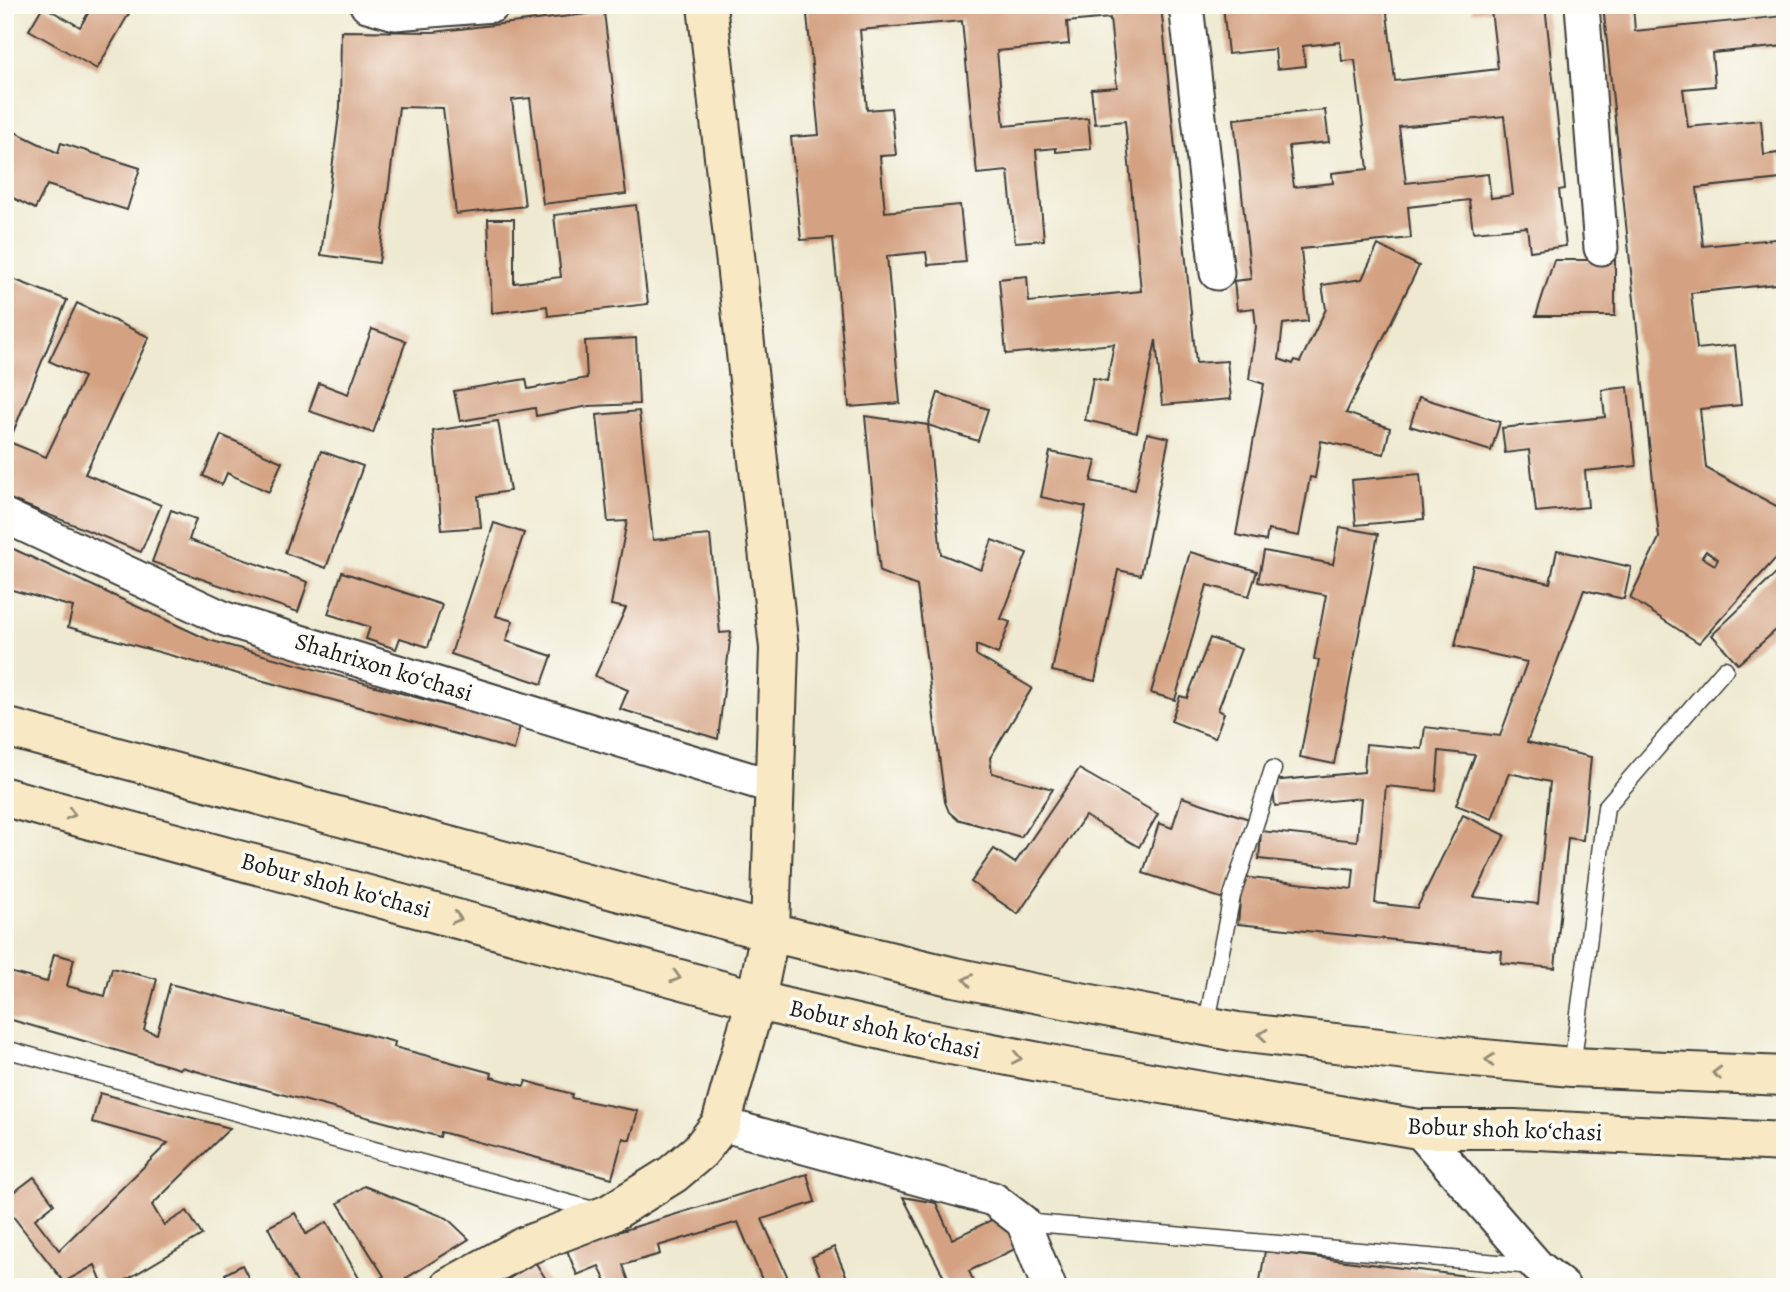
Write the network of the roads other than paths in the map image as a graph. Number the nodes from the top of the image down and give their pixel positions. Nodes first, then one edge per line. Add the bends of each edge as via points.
1 (367, 5) edge
2 (493, 5) edge
3 (707, 5) edge
4 (1186, 5) edge
5 (1582, 5) edge
6 (1601, 248) dead end
7 (1217, 273) dead end
8 (5, 516) edge
9 (1725, 669) dead end
10 (5, 727) edge
11 (1273, 769) dead end
12 (774, 787) junction
13 (5, 797) edge
14 (771, 932) junction
15 (756, 999) junction
16 (1206, 1026) junction
17 (5, 1049) edge
18 (1572, 1067) junction
19 (1785, 1076) edge
20 (721, 1124) junction
21 (1418, 1129) junction
22 (1785, 1142) edge
23 (609, 1214) junction
24 (1023, 1222) junction
25 (1538, 1266) junction
26 (450, 1287) edge
27 (1049, 1287) edge
28 (1563, 1287) edge

1 - 2 street via 395,13
3 - 12 main road via 779,648
4 - 7 street
5 - 6 street
8 - 12 street, Shahrixon koʻchasi via 225,619
9 - 18 lane via 1606,807
10 - 14 main road
11 - 16 lane via 1233,896
12 - 14 main road
13 -> 15 main road, Bobur shoh koʻchasi
14 - 15 main road
16 -> 14 main road via 954,977
15 - 20 main road
15 -> 21 main road, Bobur shoh koʻchasi via 925,1040
18 -> 16 main road
17 - 23 lane
19 -> 18 main road
20 - 23 main road via 700,1151 673,1174
20 - 24 street via 993,1199
21 - 22 main road, Bobur shoh koʻchasi
21 - 25 street
23 - 26 main road via 525,1246
24 - 25 lane
24 - 27 street
25 - 28 street

